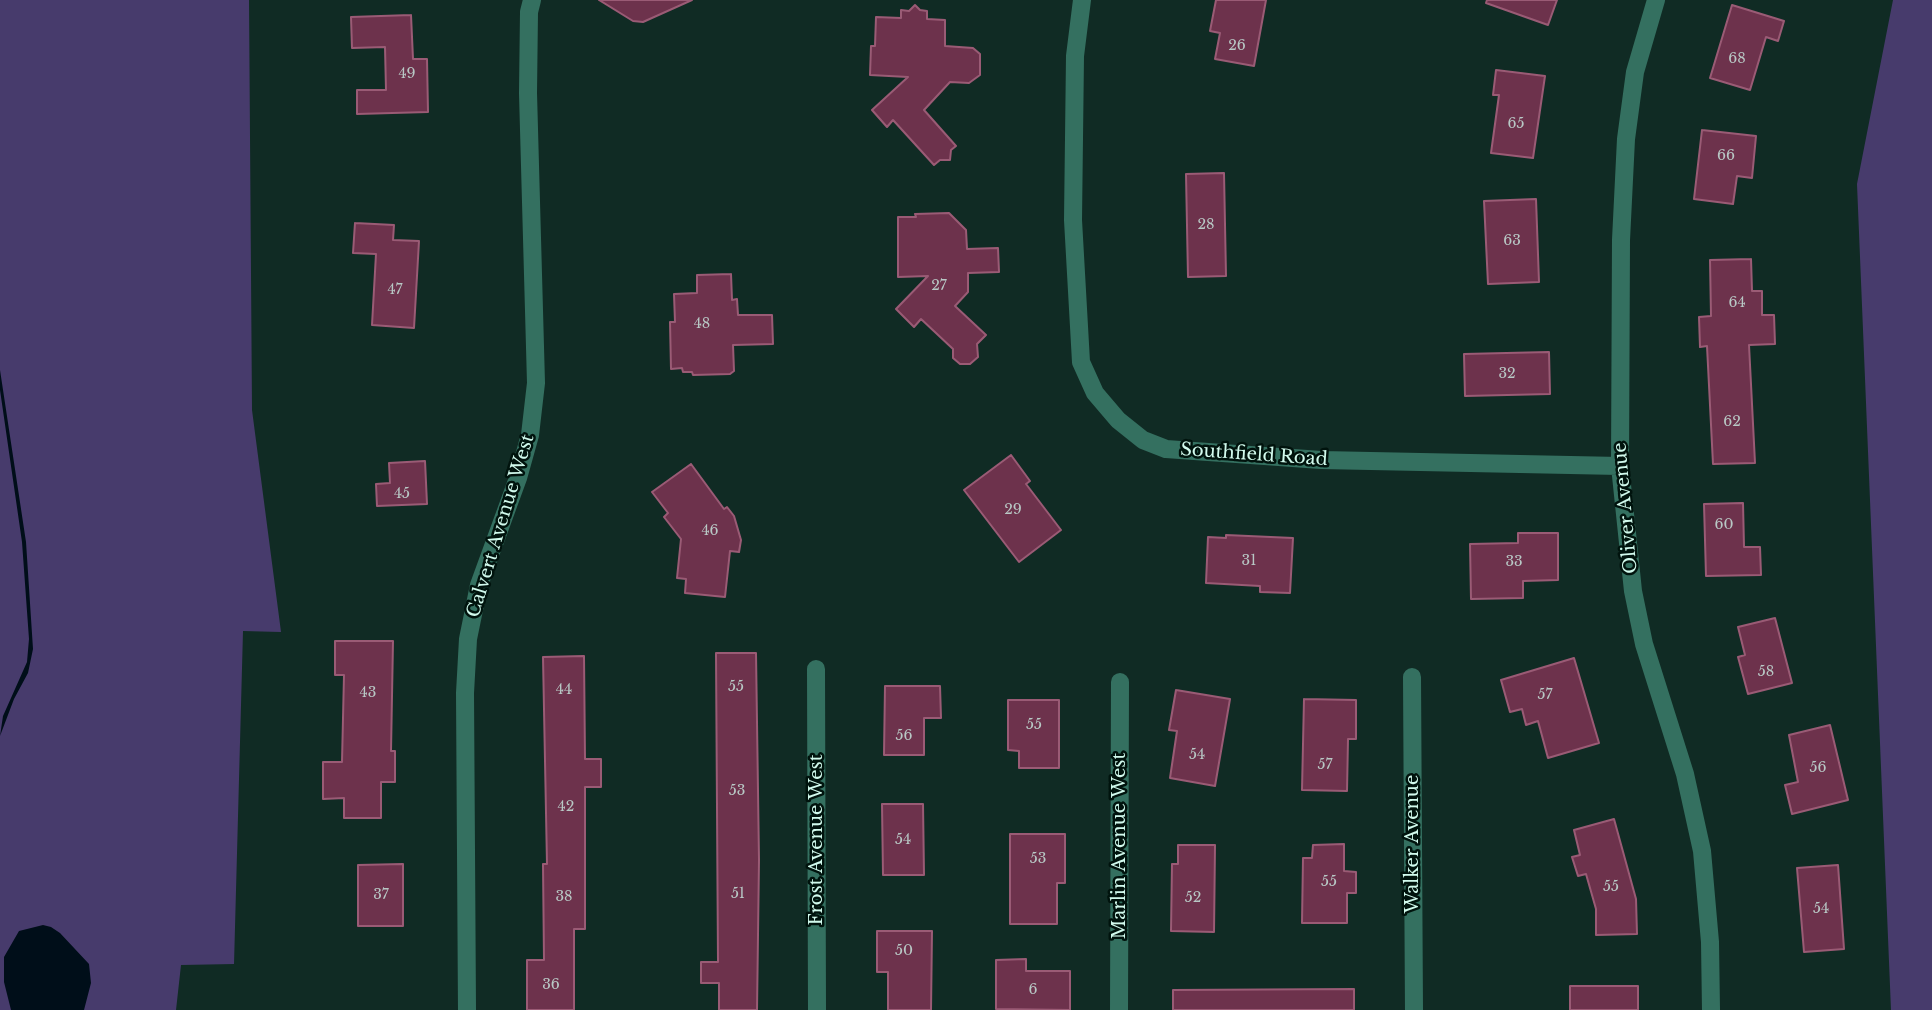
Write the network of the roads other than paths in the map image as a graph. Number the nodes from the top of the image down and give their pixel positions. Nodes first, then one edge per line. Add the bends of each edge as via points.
1 (532, 0) edge
2 (1083, 0) edge
3 (1656, 0) edge
4 (1620, 466) junction
5 (816, 669) dead end
6 (1412, 677) dead end
7 (1120, 682) dead end
8 (467, 1010) edge
9 (817, 1010) edge
10 (1119, 1010) edge
11 (1413, 1010) edge
12 (1711, 1010) edge

1 - 8 street, Calvert Avenue West via 528,93 536,383 530,435 479,584 468,639
2 - 4 street, Southfield Road via 1075,56 1073,220 1081,362 1096,393 1118,420 1143,440 1166,449 1321,460
3 - 4 street, Oliver Avenue via 1635,72 1626,139
4 - 12 street, Oliver Avenue via 1641,631 1685,774 1702,851
5 - 9 street, Frost Avenue West
6 - 11 street, Walker Avenue
7 - 10 street, Marlin Avenue West

